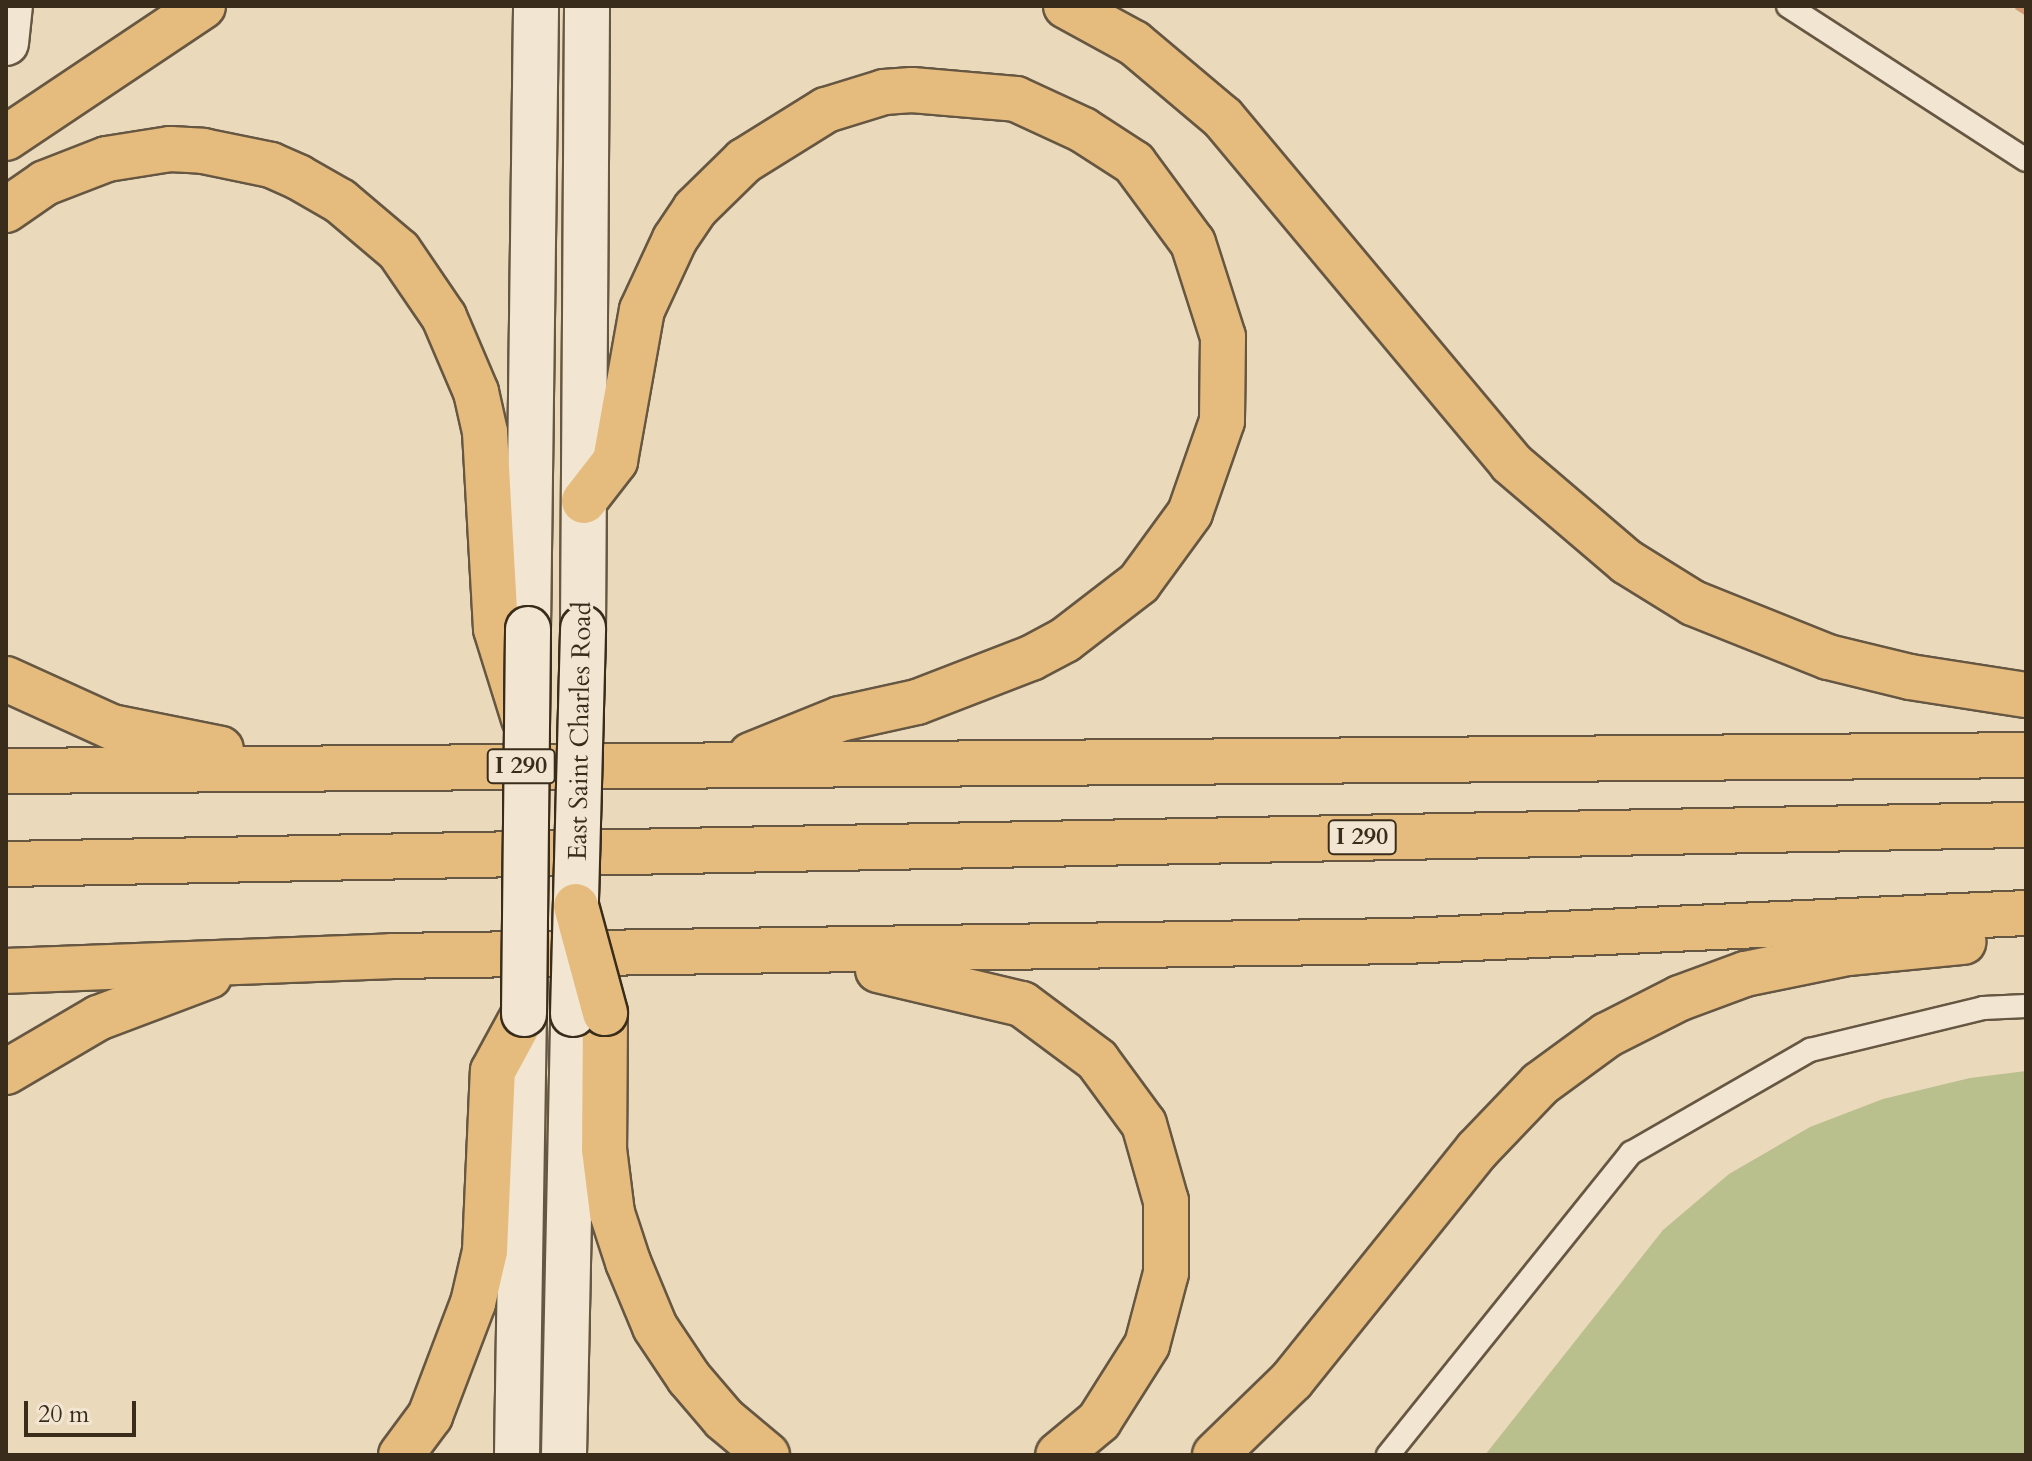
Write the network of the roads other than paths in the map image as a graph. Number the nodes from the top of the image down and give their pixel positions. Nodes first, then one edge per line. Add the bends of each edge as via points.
1 (10, 6) edge
2 (203, 6) edge
3 (536, 6) edge
4 (587, 6) edge
5 (1066, 6) edge
6 (1788, 6) edge
7 (6, 43) edge
8 (6, 138) edge
9 (2026, 160) edge
10 (6, 210) edge
11 (584, 501) junction
12 (512, 629) junction
13 (6, 679) edge
14 (2026, 695) edge
15 (2026, 755) edge
16 (728, 764) junction
17 (314, 767) junction
18 (6, 771) edge
19 (2026, 825) edge
20 (6, 864) edge
21 (576, 906) joint
22 (2026, 913) edge
23 (2026, 938) edge
24 (741, 953) junction
25 (237, 965) junction
26 (6, 971) edge
27 (2026, 1006) edge
28 (524, 1014) junction
29 (589, 1014) junction
30 (6, 1072) edge
31 (401, 1455) edge
32 (517, 1455) edge
33 (564, 1455) edge
34 (767, 1455) edge
35 (1058, 1455) edge
36 (1215, 1455) edge
37 (1388, 1455) edge

1 - 7 main road
2 - 8 highway
3 - 12 main road, East Saint Charles Road
4 - 11 main road, East Saint Charles Road
5 - 14 highway via 1134,43 1223,118 1511,463 1627,562 1693,603 1828,657 1910,677
6 - 9 lane
10 - 12 highway via 45,183 107,159 159,150 203,151 285,171 370,223 423,282 462,351 485,432
11 - 16 highway via 615,461 642,310 669,247 723,178 767,143 826,110 884,92 912,90 954,89 1016,99 1083,130 1134,163 1193,243 1223,337 1222,421 1190,513 1139,583 1065,640 1031,658 917,702 840,719
11 - 21 main road, East Saint Charles Road, bridge
12 - 28 main road, East Saint Charles Road, bridge via 527,729
13 - 17 highway via 112,727
15 - 16 highway, I 290
16 - 17 highway, I 290
17 - 18 highway, I 290
19 - 20 highway, I 290
21 - 29 highway, bridge
22 - 24 highway via 1405,941
23 - 36 highway via 1800,961 1680,998 1607,1035 1540,1084 1477,1150 1292,1380
24 - 25 highway via 391,956
24 - 35 highway via 858,966 1022,1004 1097,1060 1144,1124 1166,1201 1166,1273 1147,1345 1099,1421
25 - 26 highway
25 - 30 highway via 98,1018
27 - 37 lane via 1983,1008 1810,1050 1631,1153
28 - 31 highway via 493,1071 485,1251 473,1303 430,1416
28 - 32 main road, East Saint Charles Road
29 - 33 main road
29 - 34 highway via 612,1213 628,1262 655,1327 689,1378 724,1419

